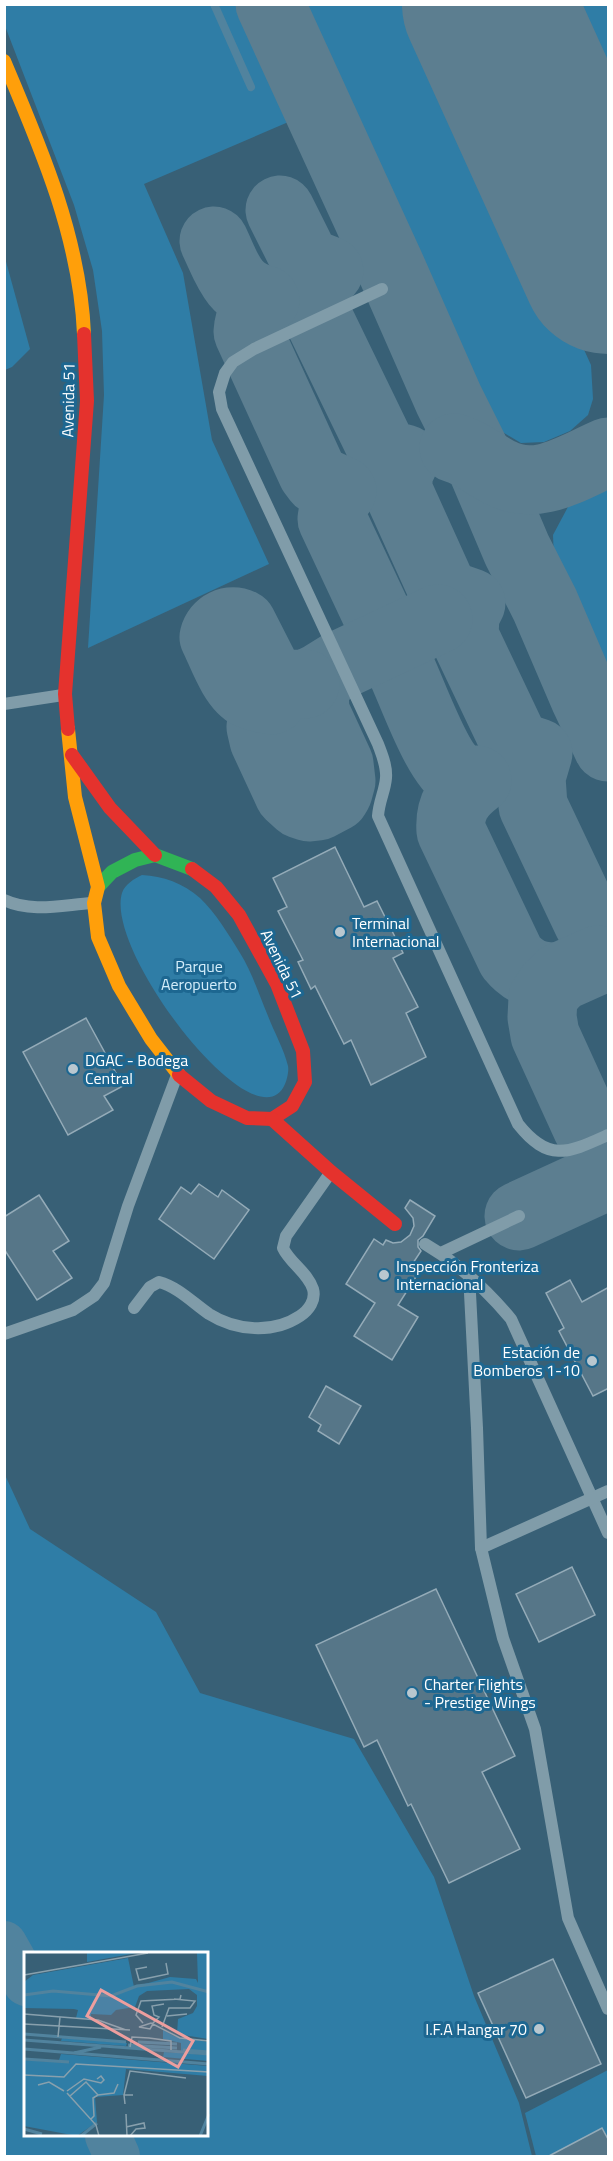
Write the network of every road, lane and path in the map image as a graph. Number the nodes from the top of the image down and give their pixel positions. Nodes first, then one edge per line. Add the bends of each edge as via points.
1 (4, 61) edge
2 (382, 289) dead end
3 (65, 694) junction
4 (4, 704) edge
5 (71, 753) junction
6 (155, 855) junction
7 (98, 887) junction
8 (4, 900) edge
9 (94, 903) junction
10 (178, 1074) junction
11 (272, 1119) junction
12 (609, 1135) edge
13 (331, 1172) junction
14 (519, 1216) dead end
15 (395, 1224) dead end
16 (425, 1244) dead end
17 (441, 1253) junction
18 (469, 1274) junction
19 (134, 1308) dead end
20 (4, 1334) edge
21 (609, 1491) edge
22 (593, 1498) junction
23 (609, 1533) edge
24 (481, 1548) junction
25 (609, 2009) edge

1 - 3 main road, Avenida 51 via 40,145 63,213 77,268 84,328 87,401
2 - 12 lane via 233,362 219,393 222,409 378,744 387,775 378,816 518,1124 545,1149 563,1152
3 - 4 lane
3 - 5 main road, Avenida 51
5 - 6 main road, Avenida 51 via 110,808
5 - 7 main road, Avenida 51 via 75,797
6 - 7 main road via 112,872
6 - 11 main road, Avenida 51 via 188,866 216,887 240,915 276,984 303,1051 305,1082 292,1106
7 - 9 main road, Avenida 51
8 - 9 lane via 32,909
9 - 10 main road, Avenida 51 via 98,937 119,986
10 - 11 main road, Avenida 51 via 211,1101 247,1118
10 - 20 lane via 128,1206 104,1283 94,1296 73,1310
11 - 13 main road
13 - 15 main road
13 - 19 lane via 286,1236 283,1248 313,1289 307,1311 267,1329 230,1325 159,1282 150,1287
14 - 17 lane
16 - 17 lane
17 - 18 lane
18 - 22 lane via 511,1319
18 - 24 lane
21 - 22 lane
22 - 23 lane
22 - 24 lane
24 - 25 lane via 503,1638 535,1729 568,1918

